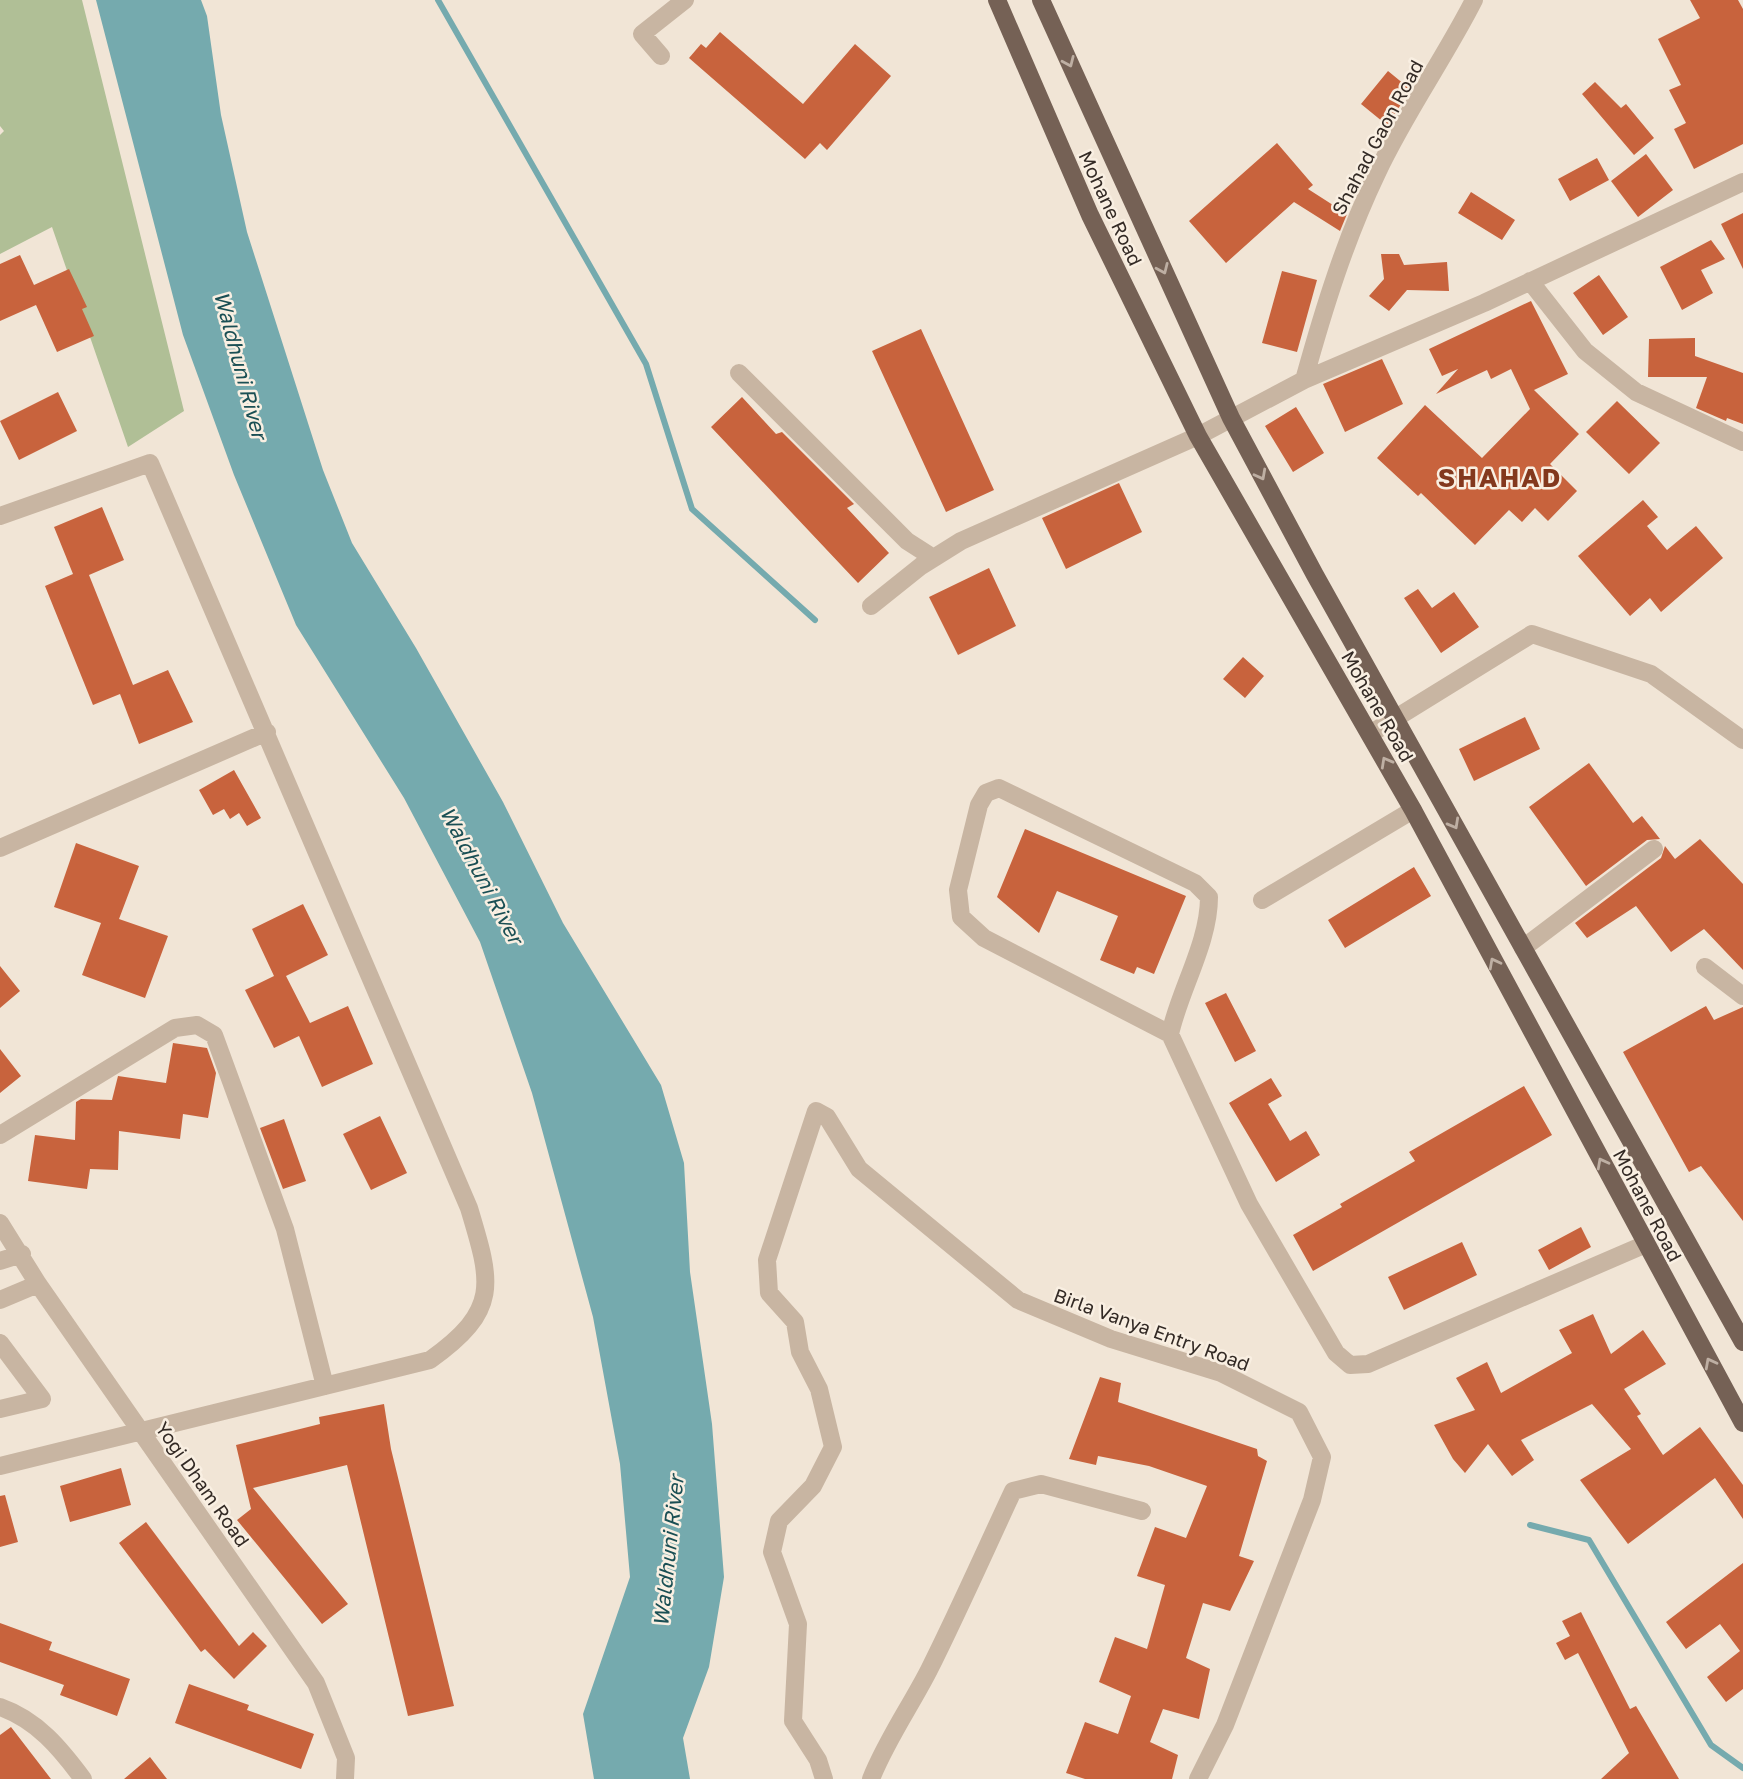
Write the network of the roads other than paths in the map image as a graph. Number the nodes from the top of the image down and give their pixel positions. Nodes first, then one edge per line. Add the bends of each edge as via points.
1 (685, 0) edge
2 (997, 0) edge
3 (1041, 0) edge
4 (1474, 0) edge
5 (661, 56) dead end
6 (1743, 182) edge
7 (1530, 281) junction
8 (739, 373) dead end
9 (1304, 380) junction
10 (1231, 418) junction
11 (1198, 436) junction
12 (1743, 442) edge
13 (0, 516) edge
14 (932, 557) junction
15 (871, 606) dead end
16 (1396, 720) junction
17 (267, 732) junction
18 (1370, 734) junction
19 (1743, 740) edge
20 (1413, 810) junction
21 (0, 848) edge
22 (1654, 849) dead end
23 (1262, 900) dead end
24 (1523, 948) junction
25 (1705, 967) dead end
26 (1743, 996) edge
27 (1170, 1034) junction
28 (0, 1135) edge
29 (0, 1223) edge
30 (1646, 1244) junction
31 (22, 1254) junction
32 (0, 1261) edge
33 (38, 1284) junction
34 (0, 1300) edge
35 (1743, 1342) edge
36 (0, 1343) edge
37 (326, 1386) junction
38 (0, 1409) edge
39 (1743, 1423) edge
40 (141, 1432) junction
41 (0, 1466) edge
42 (1142, 1511) dead end
43 (0, 1707) edge
44 (83, 1779) edge
45 (345, 1779) edge
46 (824, 1779) edge
47 (871, 1779) edge
48 (1198, 1779) edge

1 - 5 street via 642,34
2 - 11 main road, Mohane Road via 1090,215
3 -> 10 main road, Mohane Road
4 - 9 street, Shahad Gaon Road via 1378,170 1351,229
6 - 7 street
7 - 9 street
7 - 12 street via 1585,351 1636,392
8 - 14 street via 908,541
9 - 10 street
10 - 11 street
10 -> 16 main road, Mohane Road
11 - 14 street
11 - 18 main road, Mohane Road
13 - 17 street via 150,463
14 - 15 street
16 - 18 street
16 - 19 street via 1532,634 1651,674
16 -> 24 main road, Mohane Road
17 - 21 street
17 - 37 street via 469,1208 486,1264 487,1287 478,1315 456,1342 430,1360
20 -> 18 main road, Mohane Road
20 - 23 street
30 -> 20 main road, Mohane Road
22 - 24 street
24 - 35 main road, Mohane Road
25 - 26 street
27 - 27 street via 984,938 961,917 958,890 986,793 999,788 1195,883 1209,897 1209,916
27 - 30 street via 1249,1204 1336,1353 1350,1365 1368,1364
28 - 37 street via 174,1028 197,1025 214,1035 285,1229
29 - 31 street, Yogi Dham Road
39 -> 30 main road, Mohane Road
31 - 32 street
31 - 33 street, Yogi Dham Road
33 - 34 street
33 - 40 street, Yogi Dham Road
36 - 38 street via 42,1399
37 - 40 street
40 - 41 street
40 - 45 street, Yogi Dham Road via 316,1683 346,1758
42 - 47 street via 1041,1484 1013,1491 940,1649
43 - 44 street via 41,1729
46 - 48 street, Birla Vanya Entry Road via 818,1760 793,1721 798,1624 772,1552 779,1521 813,1486 833,1447 819,1389 800,1352 795,1322 769,1293 766,1260 816,1111 827,1117 859,1169 1018,1300 1111,1339 1221,1373 1299,1412 1322,1457 1302,1525 1225,1725

